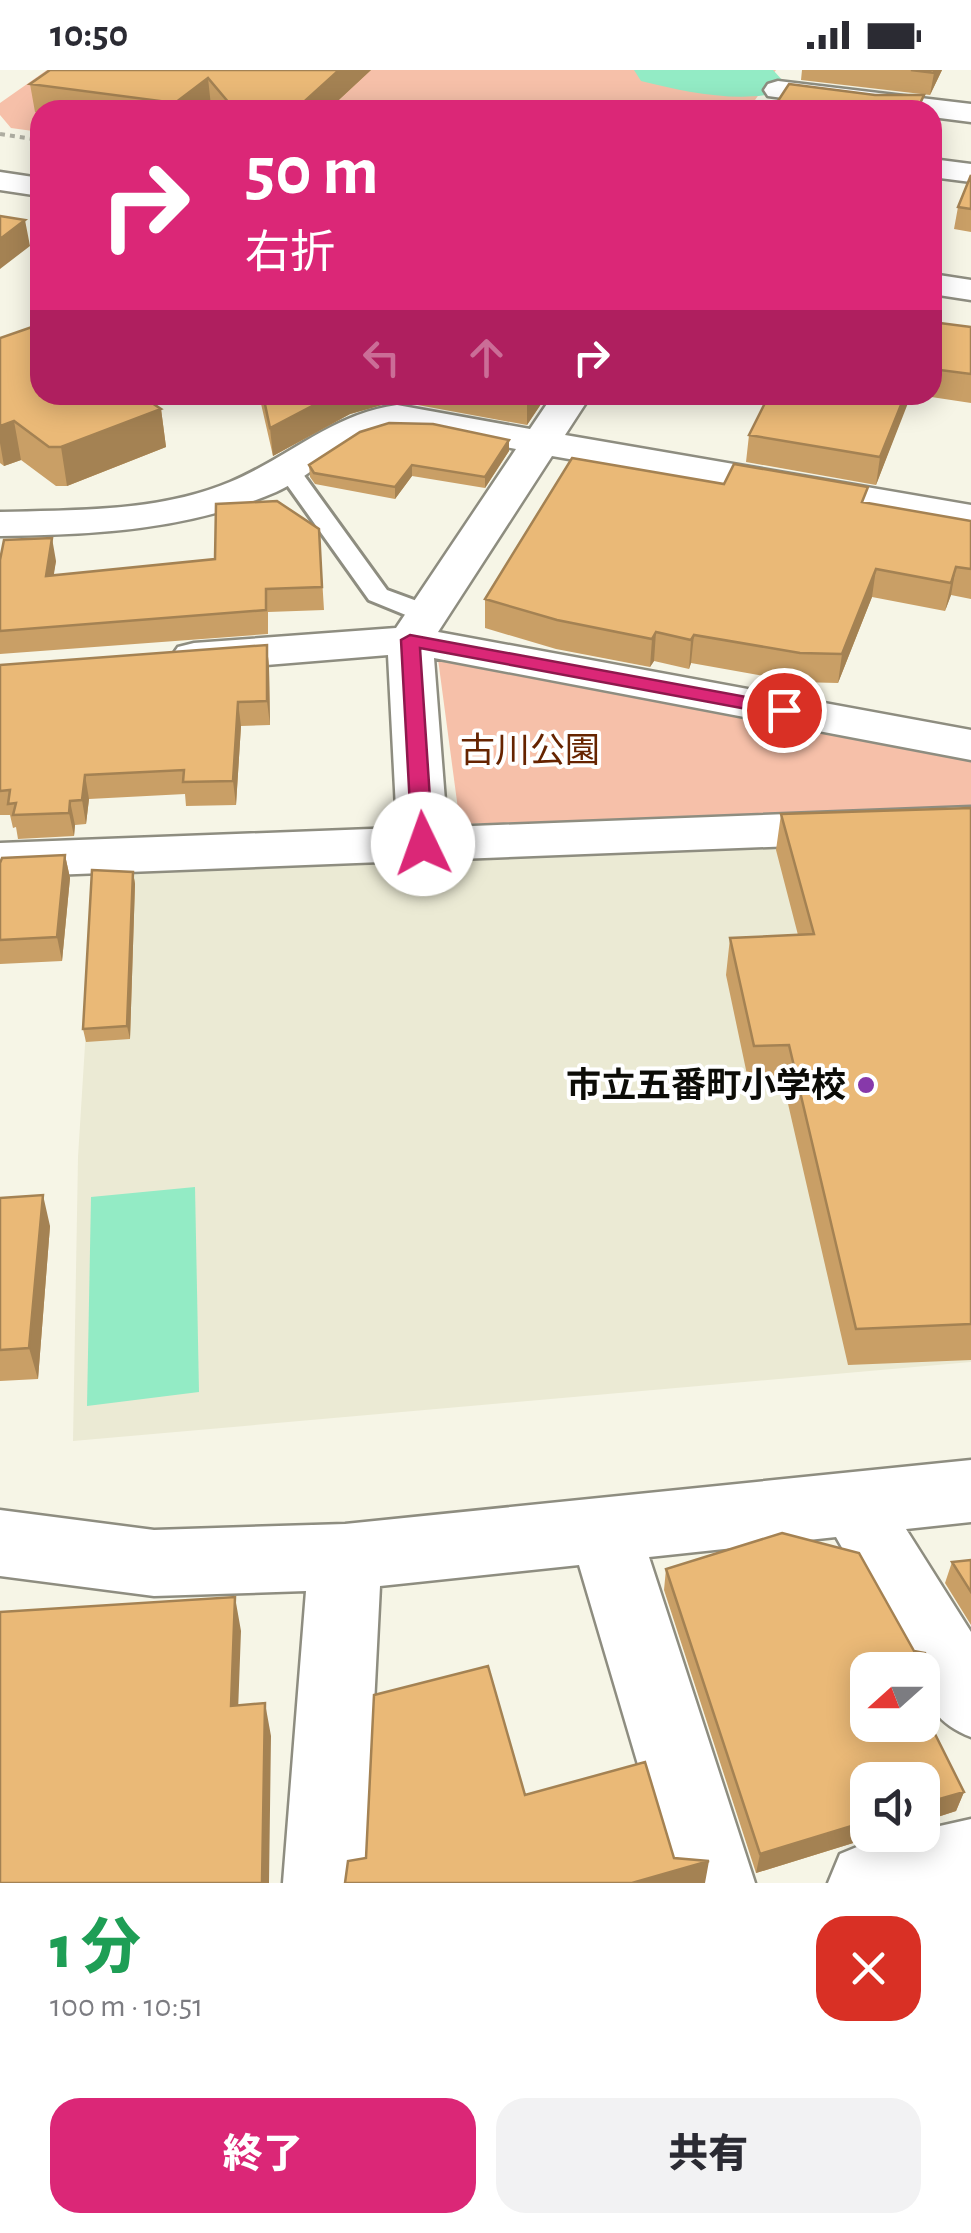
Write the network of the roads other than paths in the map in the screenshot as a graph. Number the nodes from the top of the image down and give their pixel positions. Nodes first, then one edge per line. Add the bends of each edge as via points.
1 (780, 87) edge
2 (876, 100) edge
3 (971, 100) edge
4 (942, 109) edge
5 (971, 113) edge
6 (942, 169) edge
7 (971, 173) edge
8 (0, 181) edge
9 (30, 186) edge
10 (942, 286) edge
11 (971, 290) edge
12 (942, 320) edge
13 (971, 324) edge
14 (565, 405) edge
15 (539, 442) junction
16 (287, 468) junction
17 (971, 517) edge
18 (0, 524) edge
19 (419, 627) junction
20 (156, 660) edge
21 (971, 745) edge
22 (971, 823) edge
23 (423, 844) junction
24 (0, 860) edge
25 (971, 1491) edge
26 (859, 1503) junction
27 (604, 1530) junction
28 (0, 1543) edge
29 (345, 1557) junction
30 (971, 1700) edge
31 (971, 1860) edge
32 (324, 1883) edge
33 (714, 1883) edge
34 (869, 1883) edge

1 - 2 street
1 - 3 street
4 - 5 street
6 - 7 street
8 - 9 street
10 - 11 street
12 - 13 street
14 - 15 street
15 - 16 street via 397,417 368,418
15 - 17 street
15 - 19 street
16 - 18 street via 198,504 80,524
16 - 19 lane via 378,595
19 - 20 street
19 - 21 street
19 - 23 street
22 - 23 street
23 - 24 street
25 - 26 street
26 - 27 street
26 - 30 street via 875,1544
27 - 29 street
27 - 33 street
28 - 29 street via 154,1563
29 - 32 street
31 - 34 street

